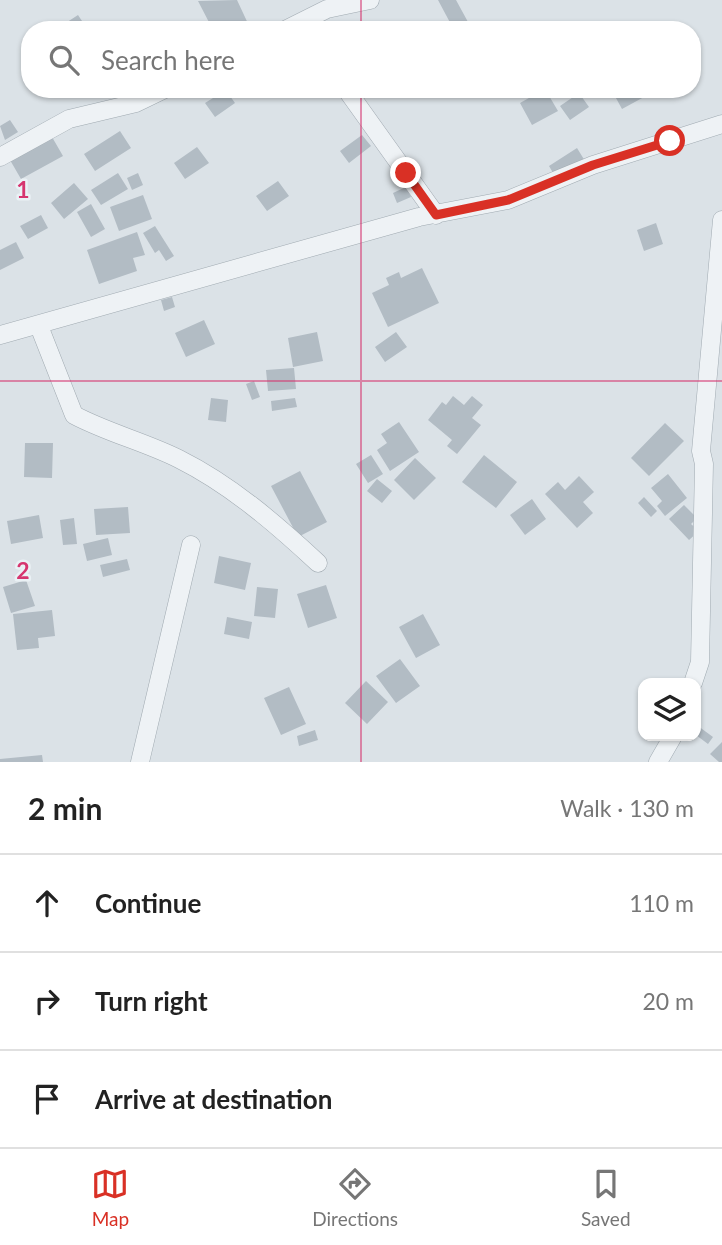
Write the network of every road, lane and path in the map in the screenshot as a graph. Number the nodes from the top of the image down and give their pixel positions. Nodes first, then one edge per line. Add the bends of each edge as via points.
1 (370, 0) edge
2 (306, 21) edge
3 (146, 98) edge
4 (352, 98) edge
5 (722, 124) edge
6 (0, 156) edge
7 (436, 215) junction
8 (722, 220) edge
9 (39, 326) junction
10 (0, 335) edge
11 (191, 545) dead end
12 (318, 563) dead end
13 (695, 678) edge
14 (670, 741) edge
15 (140, 762) edge
16 (658, 762) edge

1 - 2 street via 327,9
3 - 6 street via 69,120
4 - 7 street
5 - 7 street via 593,165 508,200
7 - 9 street
8 - 13 street via 701,451 700,662
9 - 10 street
9 - 12 street via 74,415 180,460 268,517
11 - 15 street
14 - 16 street

